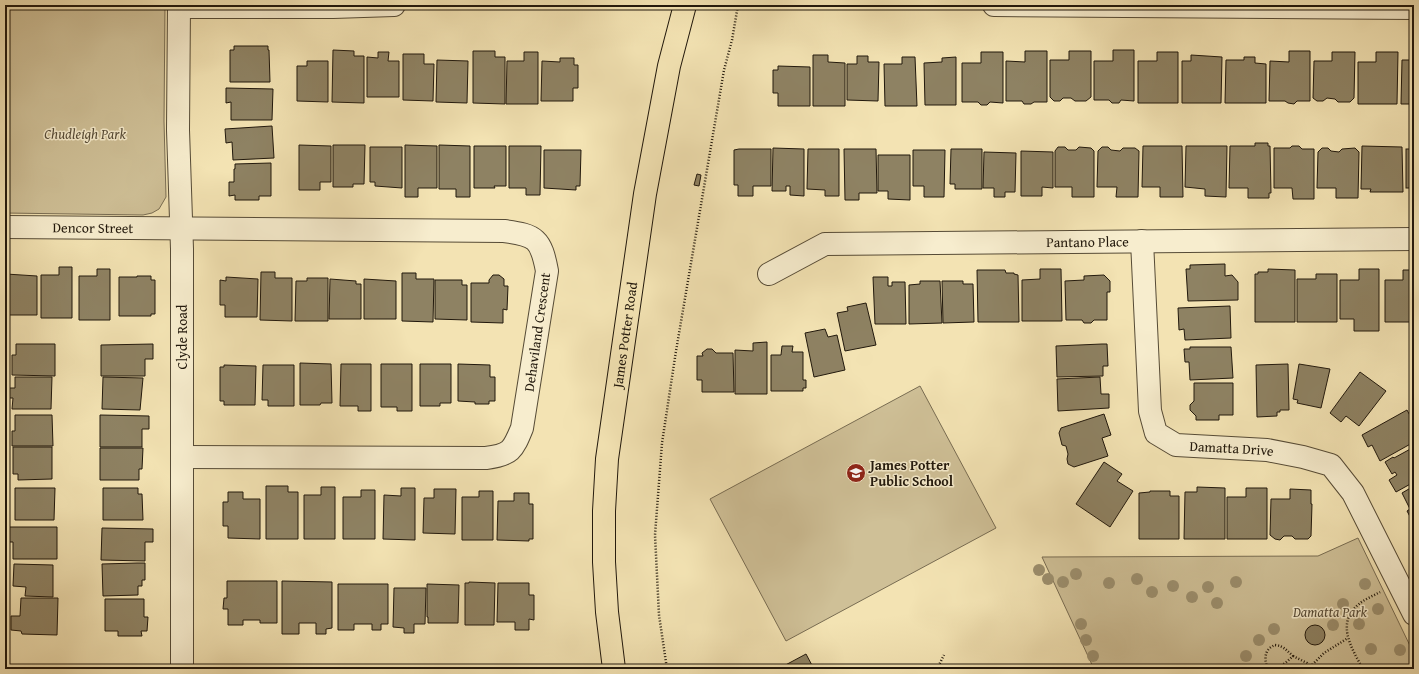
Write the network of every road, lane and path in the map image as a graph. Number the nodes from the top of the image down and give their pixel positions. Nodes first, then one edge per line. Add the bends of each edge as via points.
1 (394, 5) edge
2 (685, 5) edge
3 (738, 5) edge
4 (994, 5) edge
5 (179, 6) edge
6 (1414, 8) edge
7 (5, 227) edge
8 (182, 229) junction
9 (1414, 240) edge
10 (1142, 241) junction
11 (769, 274) dead end
12 (183, 457) junction
13 (1406, 577) edge
14 (1414, 614) edge
15 (1348, 638) junction
16 (944, 655) dead end
17 (1293, 656) junction
18 (1309, 668) edge
19 (182, 669) edge
20 (614, 669) edge
21 (667, 669) edge
22 (937, 669) edge
23 (1363, 669) edge

1 - 5 street
2 - 20 main road, James Potter Road via 669,66 645,194 607,459 604,562
3 - 21 path via 724,70 662,443 655,535 659,615
4 - 6 street
5 - 8 street, Clyde Road via 178,130
7 - 8 street, Dencor Street
8 - 12 street, Clyde Road
8 - 12 street, Dehaviland Crescent via 504,231 531,236 543,252 547,271 522,428 516,442 501,456
9 - 10 street, Pantano Place
10 - 11 street, Pantano Place via 825,244
10 - 13 street, Damatta Drive via 1150,411 1156,433 1176,444 1267,450 1331,465 1353,493
12 - 19 street, Clyde Road
13 - 14 street, Damatta Drive
13 - 15 path via 1357,605 1348,620
15 - 18 path via 1324,653
15 - 23 path
16 - 22 path
17 - 17 path via 1286,649 1275,645 1269,648 1266,654 1267,667 1272,668 1285,663
17 - 18 path via 1310,665

